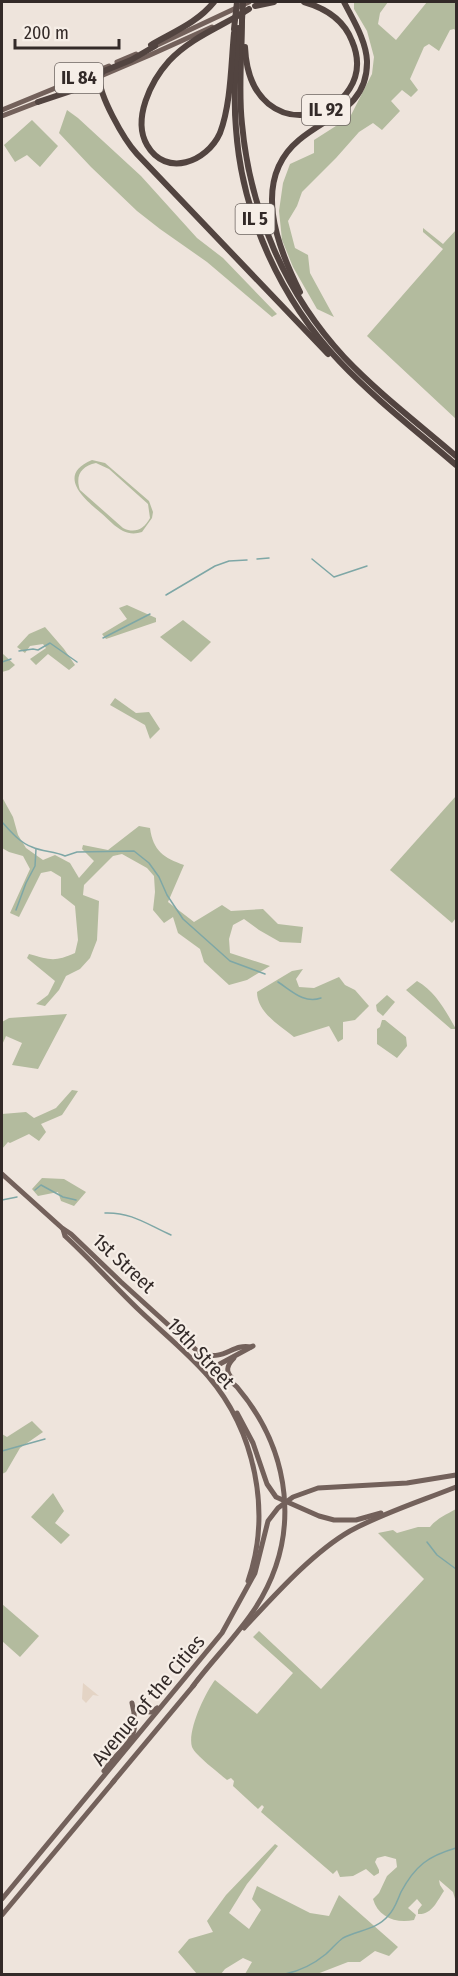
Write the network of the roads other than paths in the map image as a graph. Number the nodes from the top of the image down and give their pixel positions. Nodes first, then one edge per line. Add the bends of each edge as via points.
1 (214, 2) edge
2 (240, 2) edge
3 (264, 2) edge
4 (274, 2) edge
5 (304, 2) edge
6 (318, 2) edge
7 (344, 2) edge
8 (251, 5) edge
9 (322, 8) junction
10 (240, 26) junction
11 (155, 46) junction
12 (132, 56) junction
13 (99, 77) junction
14 (103, 93) junction
15 (38, 102) junction
16 (2, 110) edge
17 (2, 116) edge
18 (317, 324) junction
19 (358, 380) junction
20 (456, 456) edge
21 (456, 465) edge
22 (2, 1174) edge
23 (62, 1228) junction
24 (155, 1326) junction
25 (251, 1347) junction
26 (198, 1351) junction
27 (240, 1353) junction
28 (214, 1366) junction
29 (213, 1383) junction
30 (221, 1393) junction
31 (270, 1440) junction
32 (456, 1475) edge
33 (456, 1487) edge
34 (424, 1500) junction
35 (285, 1502) junction
36 (241, 1600) junction
37 (207, 1653) junction
38 (193, 1686) junction
39 (132, 1703) dead end
40 (141, 1711) dead end
41 (154, 1732) junction
42 (113, 1782) dead end
43 (88, 1796) junction
44 (2, 1899) edge
45 (2, 1915) edge

1 - 12 highway via 188,25
2 - 10 highway, IL 5, bridge
3 - 8 main road, IL 84
4 - 8 highway
5 - 9 highway, IL 92
6 - 9 highway
7 - 18 highway via 365,46 367,68 362,87 345,109 289,150 274,181 272,202 274,230 282,254
8 - 10 highway via 184,47 155,81 145,106 142,129 148,146 160,158 179,163 194,160 207,152 217,138
8 - 11 main road, IL 84
8 - 13 main road, IL 84 via 185,40
9 - 10 highway, IL 92 via 340,22 351,38 357,66 345,95 331,107 310,115 281,111 259,95 250,81
10 - 18 highway, IL 5 via 240,106 249,176 275,254
10 - 19 highway, IL 5 via 236,129 253,215 294,302 326,347
11 - 12 main road, IL 84
11 - 13 highway
12 - 16 main road, IL 84
13 - 14 highway
13 - 15 main road, IL 84
14 - 15 highway via 89,85
14 - 19 highway via 119,131 136,154 333,360
15 - 17 main road, IL 84
18 - 20 highway, IL 5 via 364,376
19 - 21 highway, IL 5
22 - 23 main road
23 - 24 main road, 19th Street via 65,1236
23 - 26 main road, 1st Street
24 - 28 main road via 202,1365
24 - 29 main road, 19th Street
25 - 26 main road via 243,1345 219,1356
25 - 27 main road
25 - 28 main road via 238,1349
26 - 28 main road, 1st Street
27 - 28 main road
27 - 31 main road via 228,1365 228,1373 259,1412
28 - 29 main road
28 - 31 main road, 1st Street via 249,1401
29 - 30 main road, 19th Street
30 - 35 main road, Avenue of the Cities via 250,1435 269,1488
30 - 36 main road, 19th Street via 247,1445 258,1495 255,1551
31 - 35 main road, 1st Street via 282,1476
32 - 35 main road, Avenue of the Cities via 407,1483 318,1488
33 - 34 main road, Avenue of the Cities
34 - 35 main road, Avenue of the Cities via 348,1521 319,1516
34 - 38 main road, Avenue of the Cities via 364,1524 323,1550 290,1580
35 - 36 main road, Avenue of the Cities via 268,1521 255,1573
35 - 38 main road via 282,1545 264,1593
36 - 37 main road, Avenue of the Cities
37 - 40 main road via 156,1709
37 - 43 main road, Avenue of the Cities
38 - 41 main road, Avenue of the Cities
39 - 43 main road via 136,1722 133,1735
41 - 42 main road, Avenue of the Cities
41 - 45 main road, Avenue of the Cities
43 - 44 main road, Avenue of the Cities

